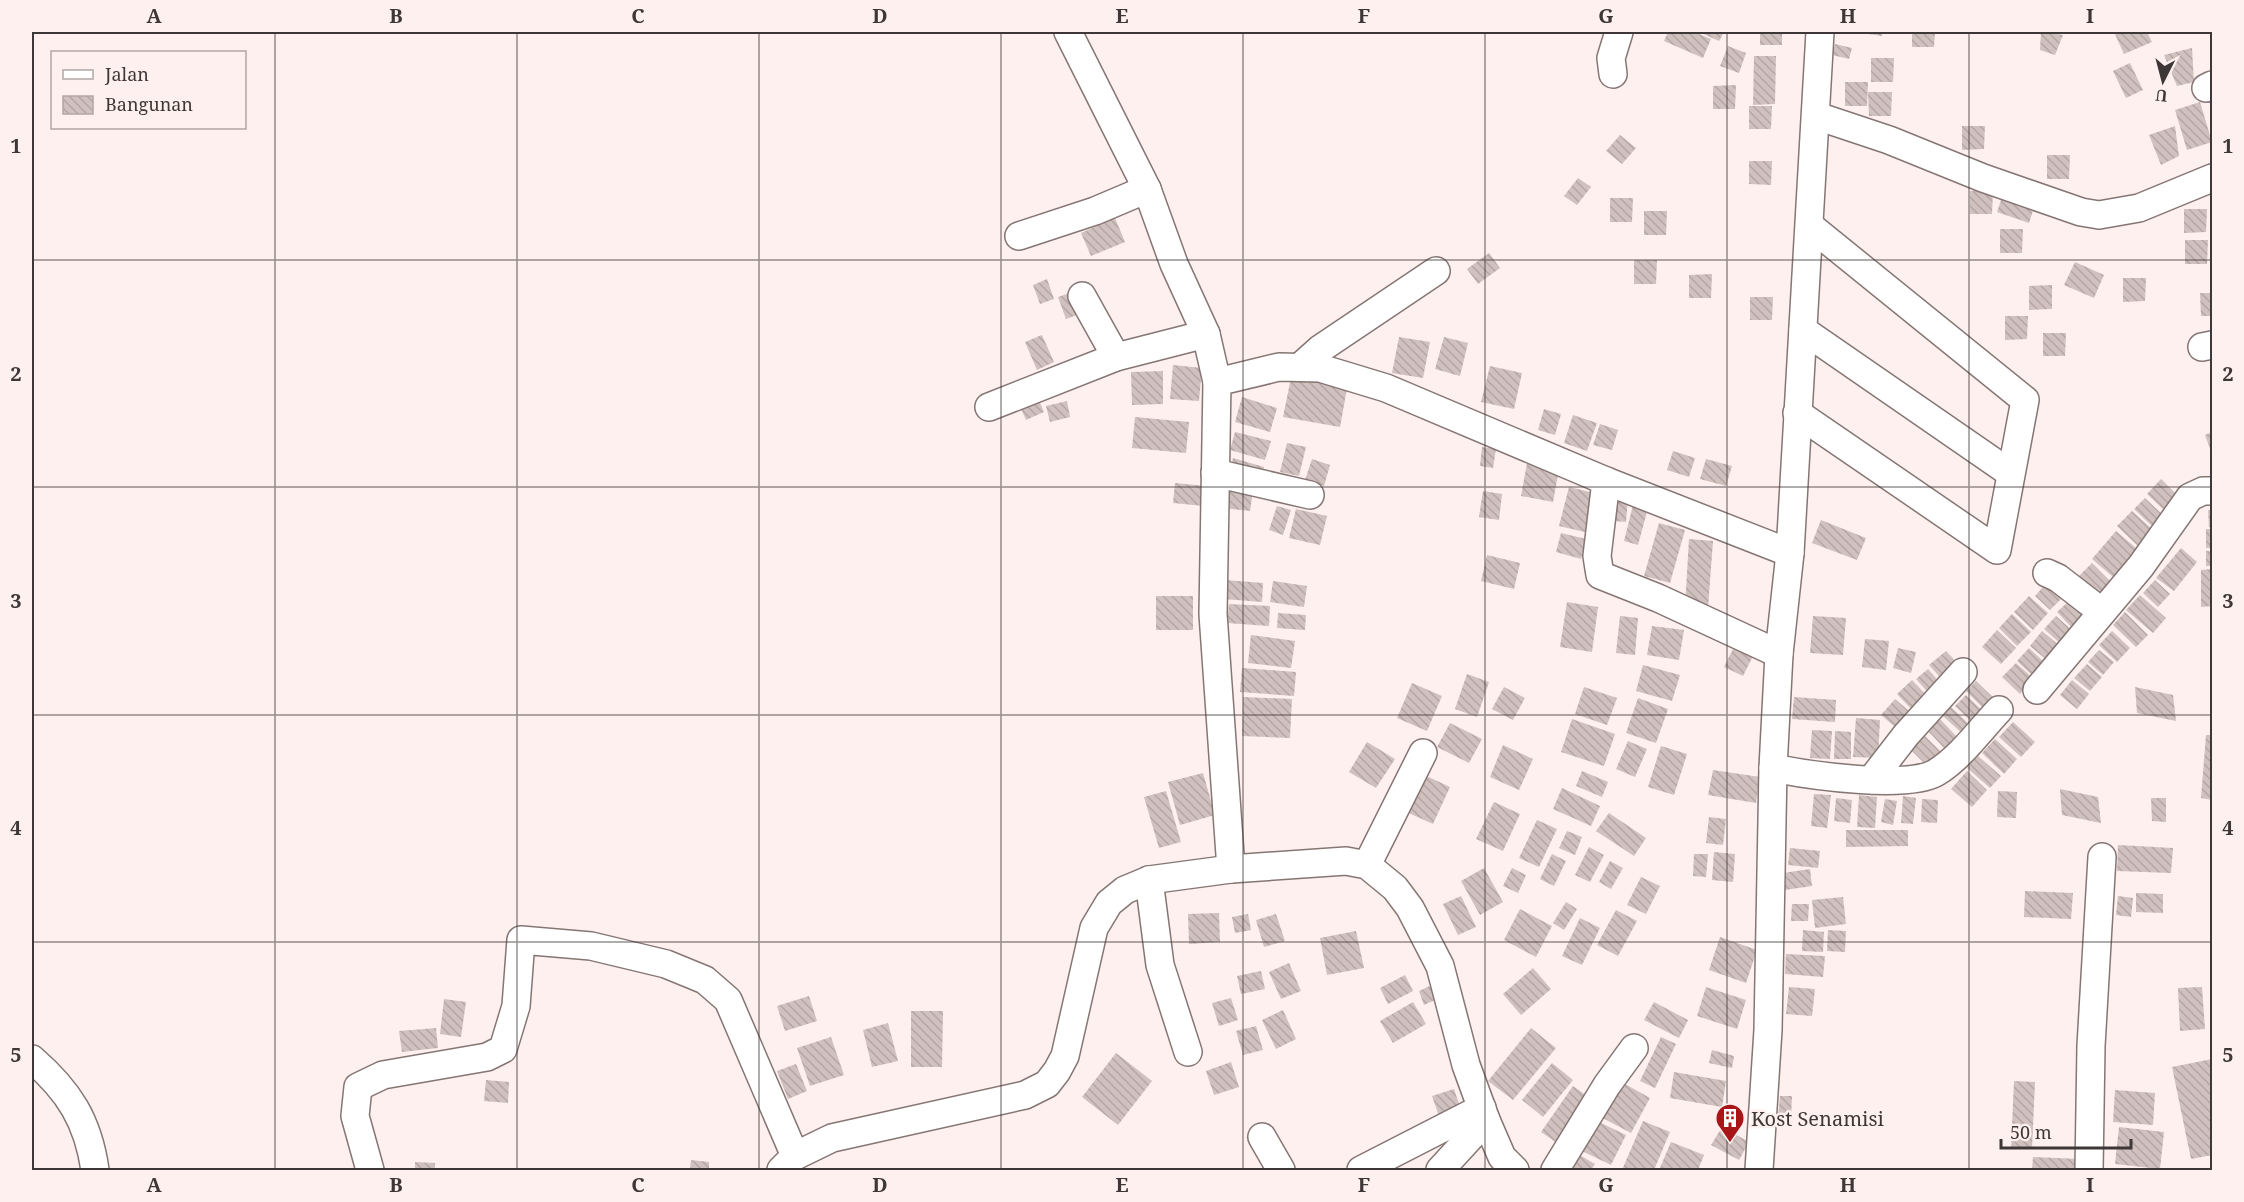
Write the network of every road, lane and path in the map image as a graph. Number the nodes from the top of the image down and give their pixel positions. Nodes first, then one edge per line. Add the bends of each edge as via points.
1 (1068, 32) edge
2 (1619, 32) edge
3 (1820, 32) edge
4 (1613, 74) dead end
5 (1817, 116) junction
6 (2212, 178) edge
7 (1147, 189) junction
8 (1810, 226) junction
9 (1019, 236) dead end
10 (1436, 271) dead end
11 (1082, 296) dead end
12 (1803, 330) junction
13 (1206, 333) junction
14 (1116, 357) junction
15 (1301, 366) junction
16 (1217, 382) junction
17 (989, 407) dead end
18 (1797, 413) junction
19 (1215, 473) junction
20 (2010, 473) junction
21 (1606, 481) junction
22 (2212, 491) edge
23 (1310, 495) dead end
24 (1790, 553) junction
25 (2047, 573) dead end
26 (2102, 612) junction
27 (1779, 654) junction
28 (1963, 672) dead end
29 (2037, 690) dead end
30 (1999, 710) dead end
31 (1423, 753) dead end
32 (1773, 768) junction
33 (1872, 779) junction
34 (2102, 857) dead end
35 (1366, 865) junction
36 (1231, 869) junction
37 (1149, 880) junction
38 (1634, 1048) dead end
39 (1188, 1052) dead end
40 (32, 1059) edge
41 (1484, 1114) junction
42 (1262, 1137) dead end
43 (788, 1163) edge
44 (95, 1170) edge
45 (370, 1170) edge
46 (1281, 1170) edge
47 (1361, 1170) edge
48 (1440, 1170) edge
49 (1515, 1170) edge
50 (1555, 1170) edge
51 (1759, 1170) edge
52 (2089, 1170) edge

1 - 7 street
2 - 4 street via 1611,58
3 - 5 street
5 - 6 street via 1983,178 2099,215 2139,208
5 - 8 street
7 - 9 street
7 - 13 street via 1174,264
8 - 12 street
8 - 20 street via 2025,400
10 - 15 street
11 - 14 street
12 - 18 street
12 - 20 street
13 - 14 street
13 - 16 street
14 - 17 street
15 - 16 street via 1279,367
15 - 21 street via 1386,388
16 - 19 street
18 - 20 street via 1997,550
18 - 24 street
19 - 23 street
19 - 36 street via 1213,614
21 - 24 street
21 - 27 street via 1597,556 1600,575
22 - 26 street via 2190,497 2141,566
24 - 27 street
25 - 26 street
26 - 29 street
27 - 32 street
28 - 33 street
30 - 33 street via 1936,773 1918,779
31 - 35 street
32 - 33 street
32 - 51 street via 1768,1030
34 - 52 street via 2091,1046
35 - 36 street via 1346,861
35 - 41 street via 1395,888 1410,908 1440,966 1466,1065
36 - 37 street
37 - 39 street via 1160,965
37 - 43 street via 1125,890 1109,903 1094,928 1065,1056 1047,1084 1025,1095 832,1138
38 - 50 street
40 - 44 street via 69,1097 92,1144
41 - 47 street
41 - 48 street
41 - 49 street via 1502,1157
42 - 46 street
43 - 45 street via 728,1000 705,980 666,964 591,946 521,940 516,1006 503,1049 487,1057 383,1075 358,1087 355,1116

